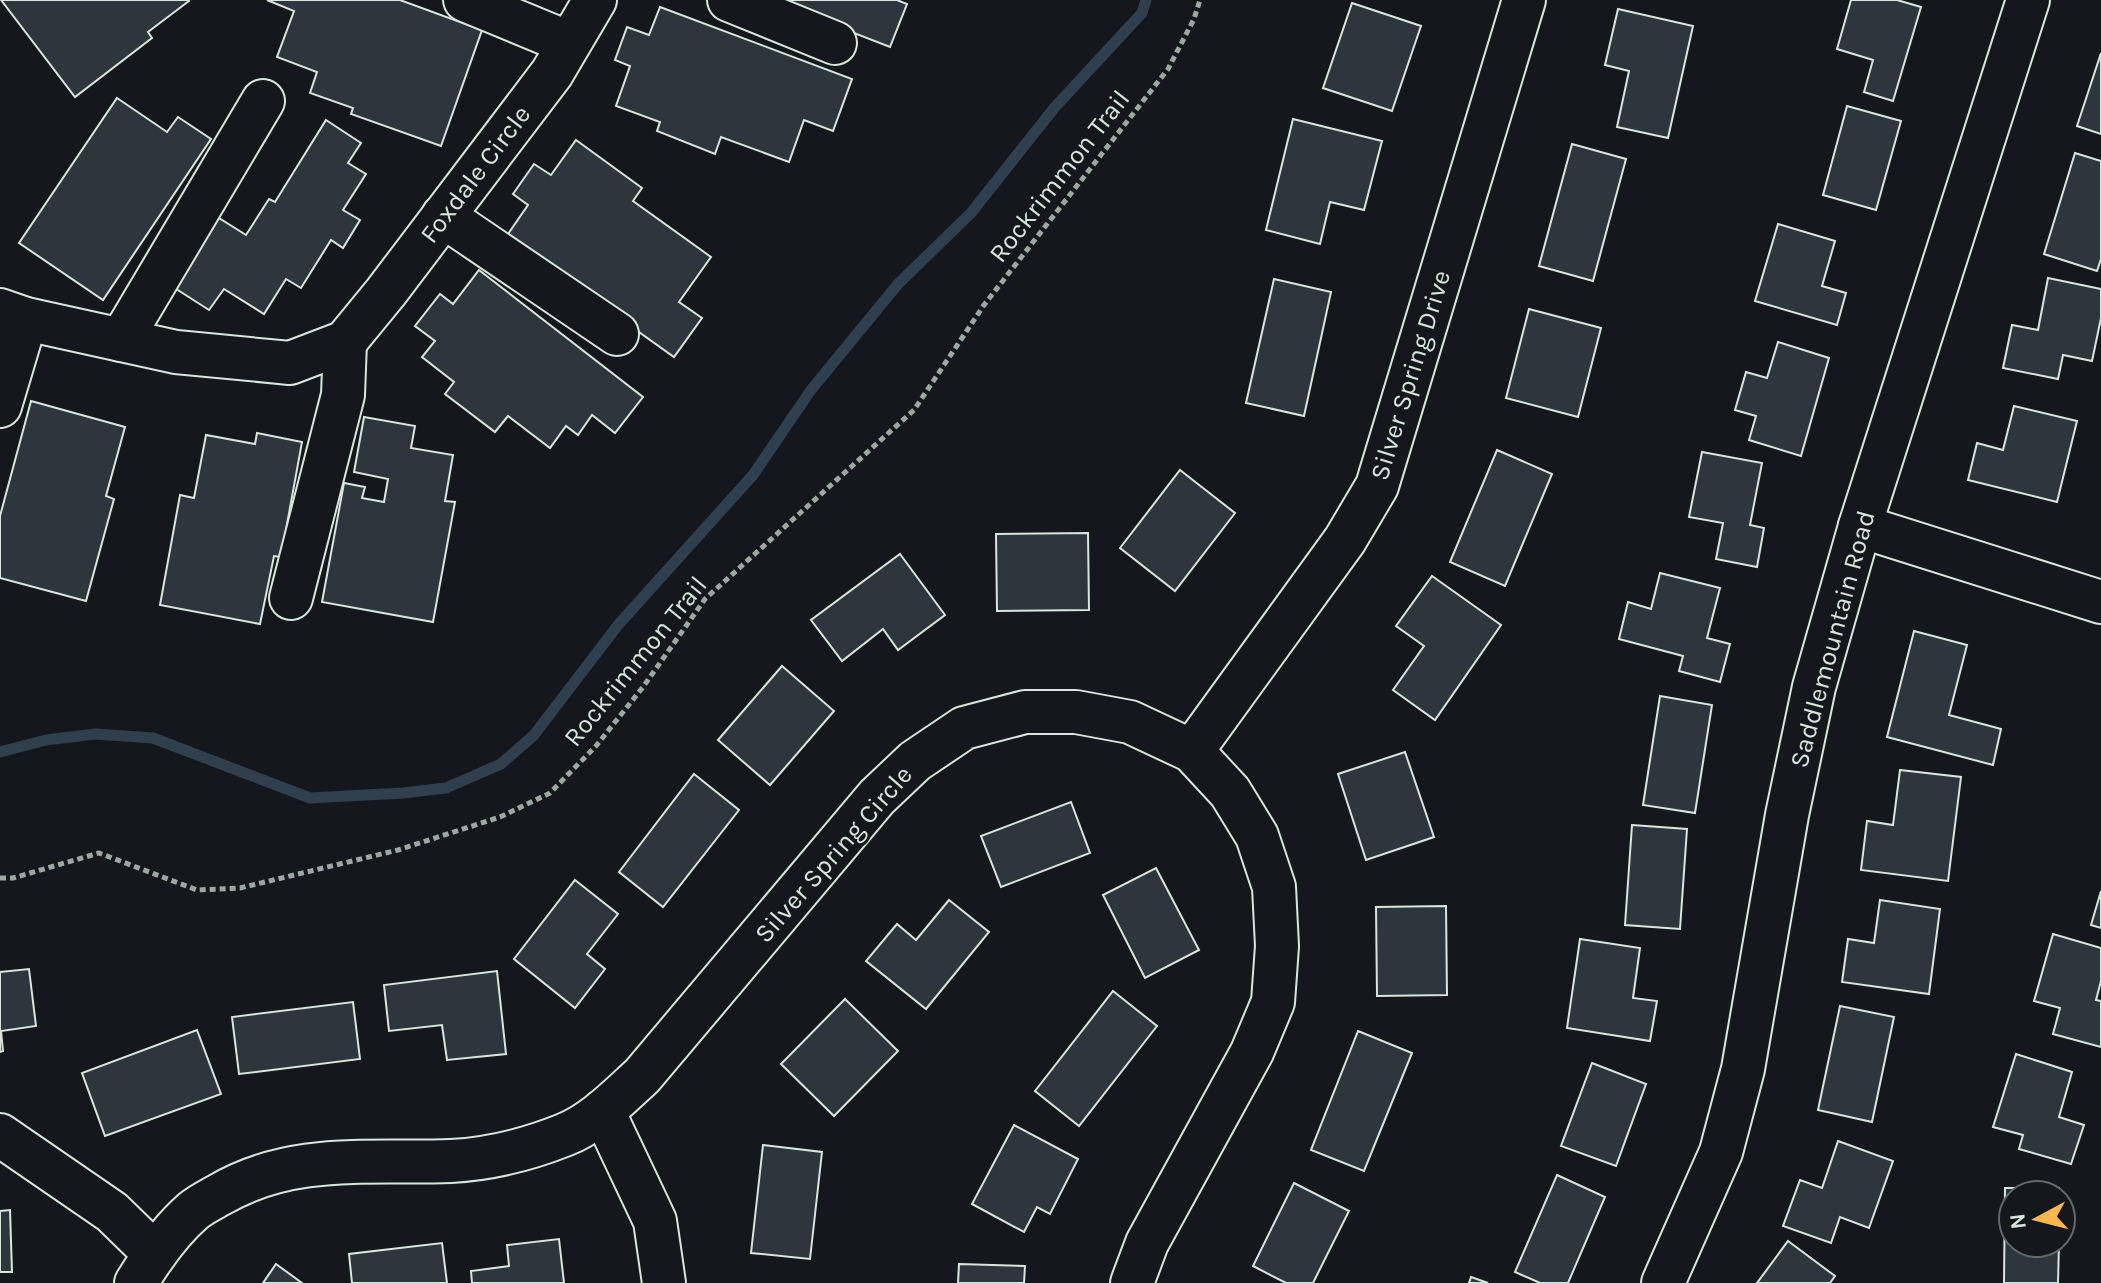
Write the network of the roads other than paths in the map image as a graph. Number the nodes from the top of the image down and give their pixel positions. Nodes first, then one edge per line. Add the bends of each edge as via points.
1 (465, 0) edge
2 (595, 0) edge
3 (729, 0) edge
4 (1524, 0) edge
5 (2028, 0) edge
6 (569, 43) junction
7 (835, 43) dead end
8 (263, 101) dead end
9 (443, 216) junction
10 (13, 315) edge
11 (617, 334) dead end
12 (121, 340) junction
13 (345, 342) junction
14 (0, 406) edge
15 (1860, 526) junction
16 (291, 598) dead end
17 (2101, 602) edge
18 (1192, 751) junction
19 (603, 1111) junction
20 (0, 1135) edge
21 (145, 1268) edge
22 (664, 1283) edge
23 (1132, 1283) edge
24 (1663, 1283) edge

1 - 6 street
2 - 6 street, Foxdale Circle
3 - 7 street
4 - 18 street, Silver Spring Drive via 1377,486 1345,540
5 - 15 street, Saddlemountain Road
6 - 9 street, Foxdale Circle
8 - 12 street
9 - 11 street
9 - 13 street, Foxdale Circle
10 - 12 street, Foxdale Circle
10 - 14 street, Foxdale Circle
12 - 13 street, Foxdale Circle via 176,352 290,363
13 - 16 street via 343,395
15 - 17 street
15 - 24 street, Saddlemountain Road via 1814,687 1743,1069 1721,1152
18 - 19 street, Silver Spring Circle via 1130,722 1076,712 1025,712 964,728 915,761 877,797 642,1076
18 - 23 street, Silver Spring Circle via 1230,792 1257,836 1274,887 1273,1002 1252,1052 1147,1243
19 - 21 street, Silver Spring Circle via 568,1134 496,1155 296,1166 244,1181 193,1210
19 - 22 street via 655,1221
20 - 21 street via 112,1212

